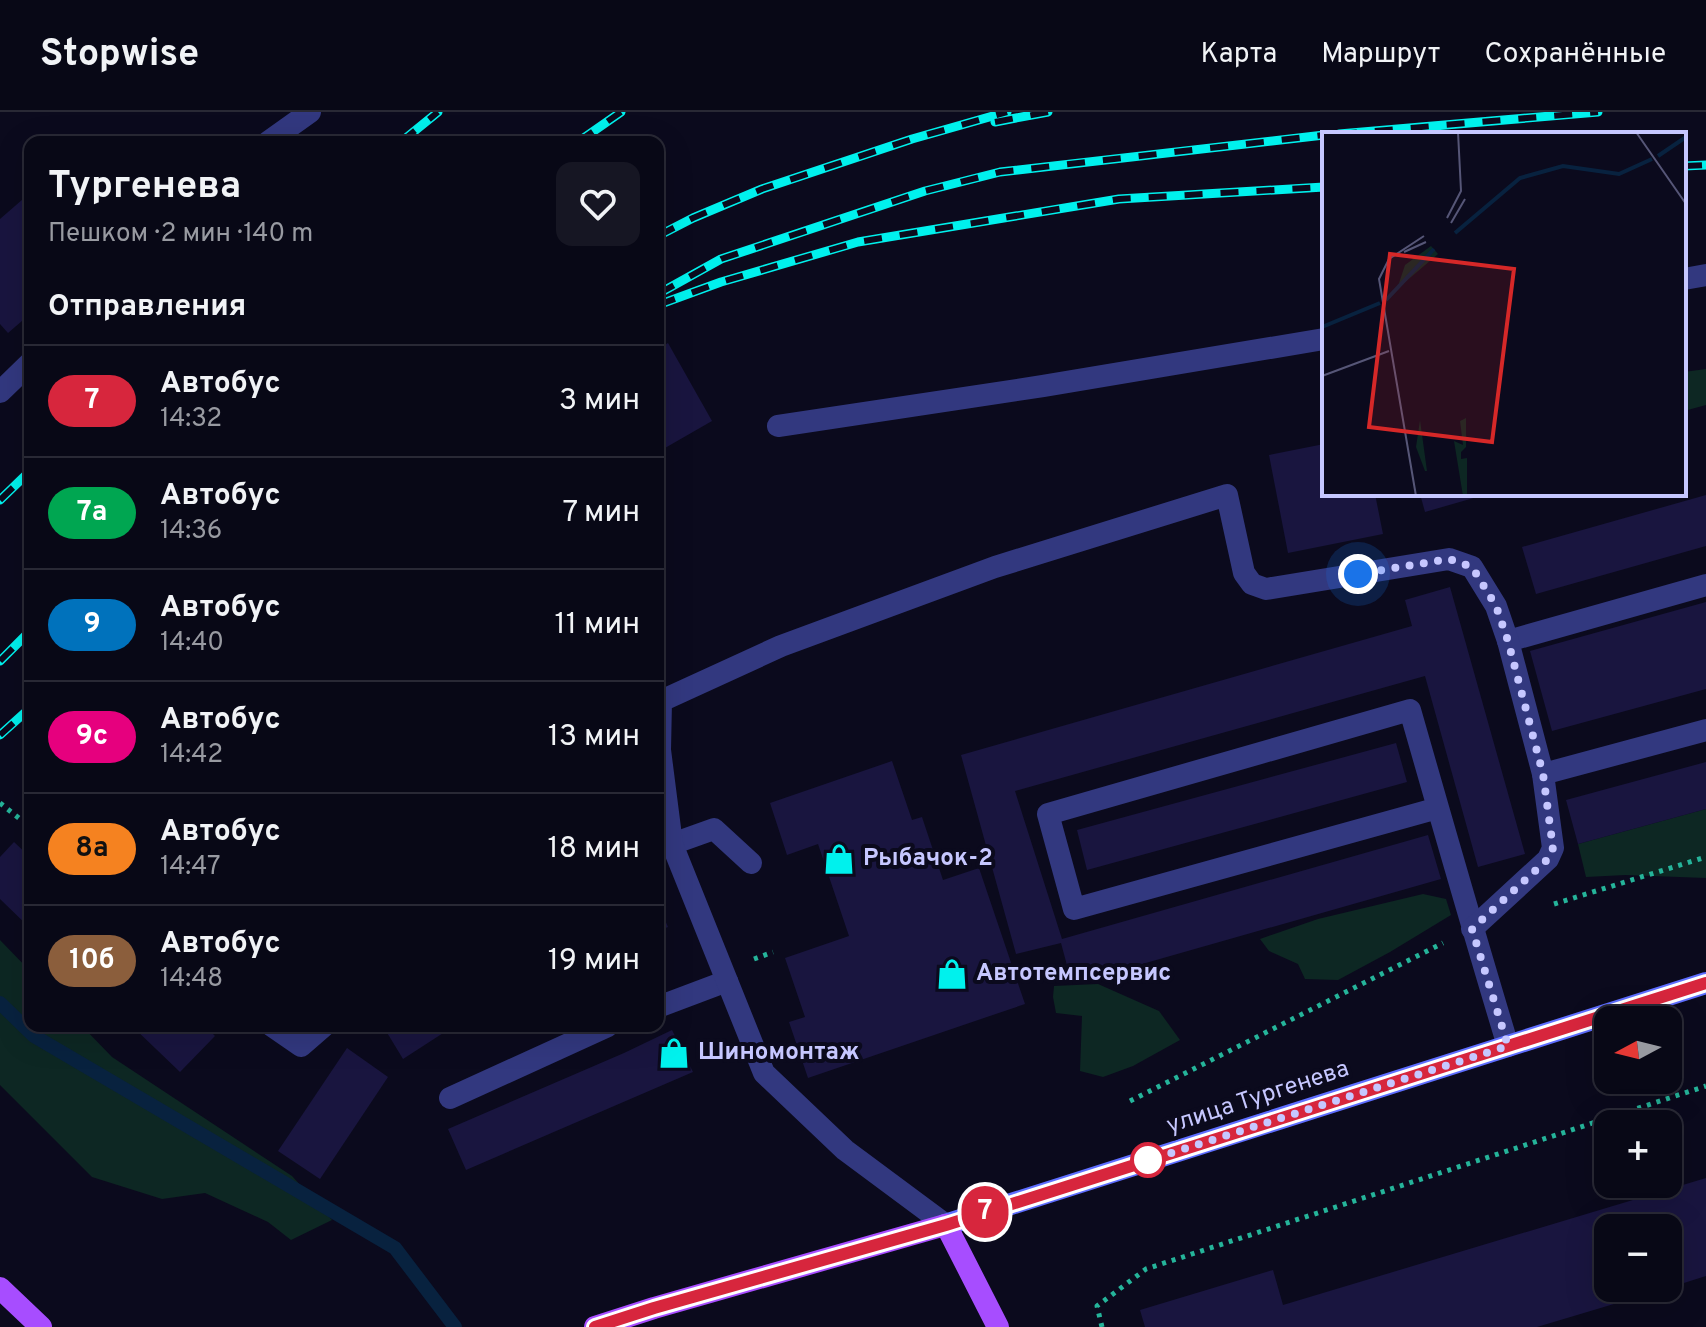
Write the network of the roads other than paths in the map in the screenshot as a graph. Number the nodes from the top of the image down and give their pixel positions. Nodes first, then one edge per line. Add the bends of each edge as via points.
1 (310, 112) edge
2 (276, 136) edge
3 (1706, 275) edge
4 (1686, 279) edge
5 (1322, 339) edge
6 (24, 369) edge
7 (0, 392) edge
8 (778, 426) dead end
9 (1706, 585) edge
10 (1508, 641) junction
11 (664, 699) edge
12 (1706, 730) edge
13 (1543, 774) junction
14 (1438, 808) junction
15 (665, 846) edge
16 (751, 863) dead end
17 (1472, 929) junction
18 (727, 981) junction
19 (1706, 983) edge
20 (664, 1005) edge
21 (281, 1032) edge
22 (317, 1032) edge
23 (595, 1032) edge
24 (1508, 1046) junction
25 (450, 1098) dead end
26 (945, 1225) junction
27 (0, 1288) edge
28 (41, 1327) edge
29 (595, 1327) edge
30 (998, 1327) edge

1 - 2 lane
3 - 4 lane
5 - 8 lane
6 - 7 lane
9 - 10 lane
10 - 11 lane via 1496,606 1472,567 1449,559 1266,589 1252,584 1244,573 1227,495 995,567 781,646
10 - 13 lane
12 - 13 lane
13 - 17 lane via 1553,848 1548,859
14 - 14 lane via 1410,710 1048,814 1074,909
14 - 17 lane
15 - 16 lane via 714,829
15 - 18 lane
17 - 24 lane
18 - 20 lane
18 - 26 lane via 764,1073 845,1150
19 - 24 main road, улица Тургенева
21 - 22 lane via 301,1046
23 - 25 lane
24 - 26 main road, улица Тургенева
26 - 29 main road, улица Тургенева
26 - 30 main road
27 - 28 main road

